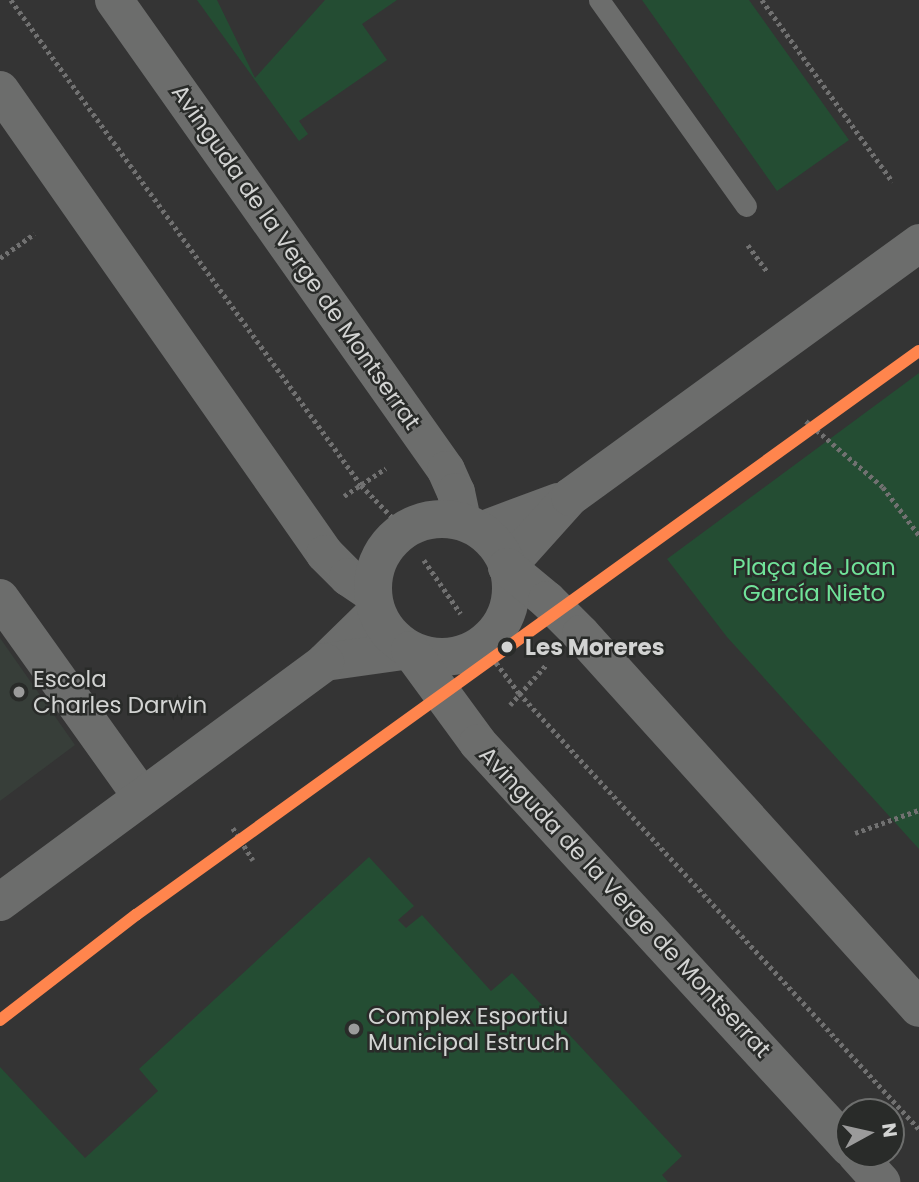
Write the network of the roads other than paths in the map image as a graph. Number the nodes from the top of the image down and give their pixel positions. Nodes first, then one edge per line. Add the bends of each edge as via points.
1 (114, 0) edge
2 (599, 0) edge
3 (0, 90) edge
4 (746, 206) dead end
5 (919, 243) edge
6 (570, 497) junction
7 (472, 526) junction
8 (508, 567) junction
9 (0, 598) edge
10 (374, 603) junction
11 (410, 650) junction
12 (325, 662) junction
13 (142, 797) junction
14 (0, 902) edge
15 (919, 1008) edge
16 (835, 1132) edge
17 (868, 1168) edge
18 (881, 1182) edge

1 - 7 street, Avinguda de la Verge de Montserrat via 446,470
2 - 4 lane
3 - 10 street via 325,554
5 - 6 street
6 - 7 street
6 - 8 street
7 - 8 street via 497,546
7 - 10 street via 440,519 418,522 403,531 384,549 375,570
8 - 11 street via 511,590 506,613 494,633 477,648 455,656
8 - 15 street via 581,634
9 - 13 street
10 - 11 street via 391,635
10 - 12 street
11 - 12 street
11 - 16 street, Avinguda de la Verge de Montserrat via 478,743
12 - 13 street
13 - 14 street
17 - 18 street

